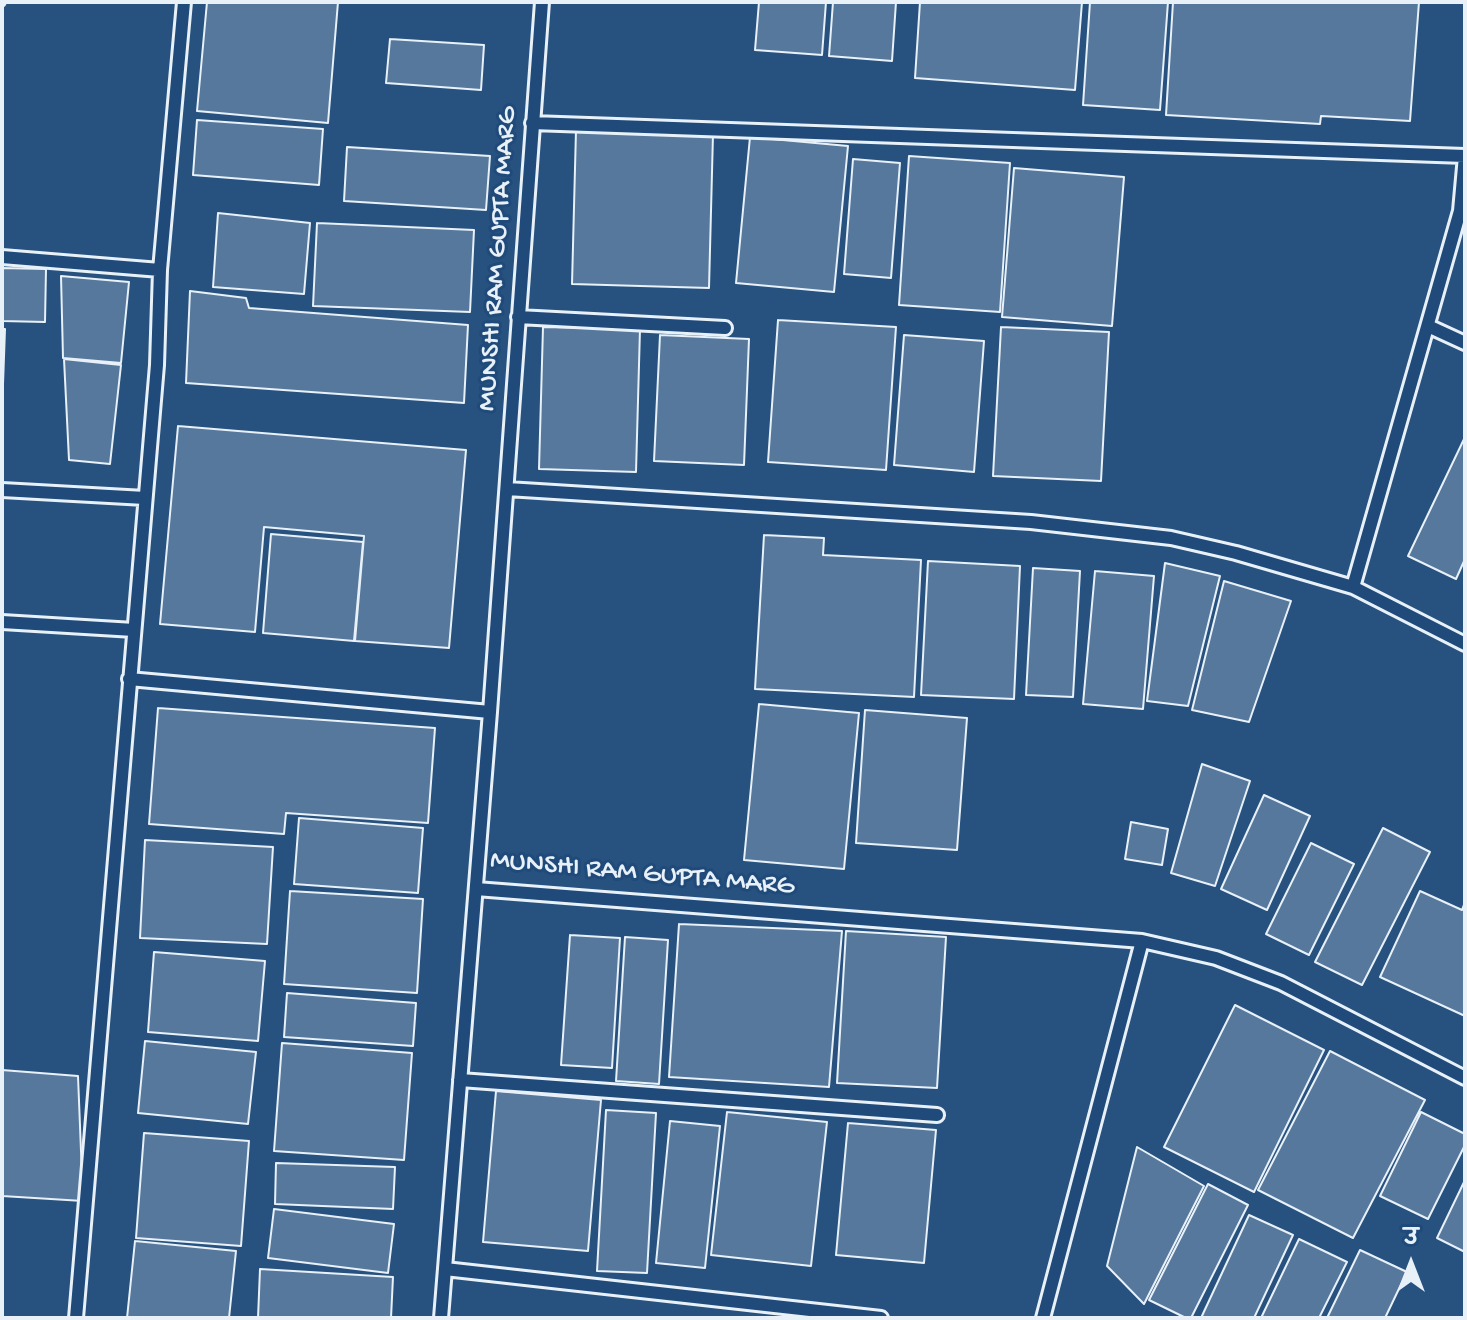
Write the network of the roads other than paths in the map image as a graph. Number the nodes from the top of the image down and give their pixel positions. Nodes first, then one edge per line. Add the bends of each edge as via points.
1 (184, 2) edge
2 (542, 2) edge
3 (532, 123) junction
4 (1465, 154) edge
5 (1462, 212) edge
6 (2, 257) edge
7 (160, 270) junction
8 (518, 317) junction
9 (1428, 326) junction
10 (725, 328) dead end
11 (1465, 343) edge
12 (507, 489) junction
13 (2, 490) edge
14 (145, 498) junction
15 (1353, 587) junction
16 (2, 622) edge
17 (134, 630) junction
18 (1465, 644) edge
19 (129, 679) junction
20 (490, 712) junction
21 (476, 889) junction
22 (1142, 941) junction
23 (1465, 1078) edge
24 (460, 1080) junction
25 (937, 1115) dead end
26 (445, 1269) junction
27 (76, 1318) edge
28 (441, 1318) edge
29 (881, 1318) edge
30 (1043, 1318) edge

1 - 7 lane
2 - 3 lane, MUNSHI RAM GUPTA MARG
3 - 4 lane
3 - 8 lane, MUNSHI RAM GUPTA MARG
4 - 5 lane
5 - 9 lane
6 - 7 lane
7 - 14 lane
8 - 10 lane
8 - 12 lane, MUNSHI RAM GUPTA MARG
9 - 11 lane
9 - 15 lane
12 - 15 lane via 1031,522 1171,538
12 - 20 lane, MUNSHI RAM GUPTA MARG
13 - 14 lane
14 - 17 lane
15 - 18 lane
16 - 17 lane
17 - 19 lane
19 - 20 lane
19 - 27 lane
20 - 21 lane, MUNSHI RAM GUPTA MARG
21 - 22 lane, MUNSHI RAM GUPTA MARG
21 - 24 lane
22 - 23 lane, MUNSHI RAM GUPTA MARG via 1216,958 1281,983
22 - 30 lane
24 - 25 lane
24 - 26 lane
26 - 28 lane
26 - 29 lane

